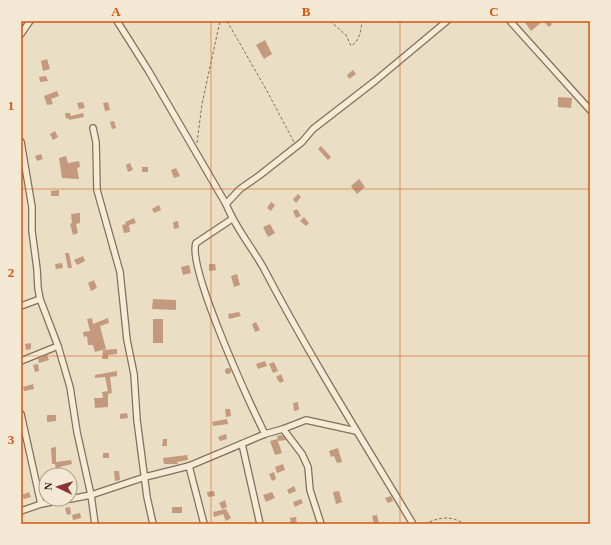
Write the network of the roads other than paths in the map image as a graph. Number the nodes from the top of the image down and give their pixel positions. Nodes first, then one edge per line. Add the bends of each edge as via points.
1 (30, 21) edge
2 (117, 21) edge
3 (447, 21) edge
4 (510, 21) edge
5 (21, 34) edge
6 (590, 110) edge
7 (93, 128) dead end
8 (21, 142) edge
9 (226, 204) junction
10 (232, 219) junction
11 (40, 299) junction
12 (21, 306) edge
13 (58, 346) junction
14 (21, 361) edge
15 (21, 414) edge
16 (284, 429) junction
17 (356, 431) junction
18 (265, 434) junction
19 (242, 444) junction
20 (189, 466) junction
21 (145, 477) junction
22 (38, 490) edge
23 (91, 495) junction
24 (78, 497) edge
25 (38, 505) edge
26 (21, 511) edge
27 (95, 524) edge
28 (153, 524) edge
29 (204, 524) edge
30 (260, 524) edge
31 (321, 524) edge
32 (413, 524) edge

1 - 5 street
2 - 9 street
3 - 9 street via 240,189
4 - 6 street
7 - 21 street via 96,142 97,190 120,272
8 - 11 street via 32,207 32,231
9 - 10 street
10 - 17 street via 261,263
10 - 18 street via 196,243 194,254 227,348
11 - 12 street
11 - 13 street
13 - 14 street
13 - 23 street via 70,387
15 - 22 street
16 - 17 street via 306,420
16 - 18 street
16 - 31 street via 308,467 310,490
17 - 32 street
18 - 19 street
19 - 20 street
19 - 30 street
20 - 21 street
20 - 29 street
21 - 23 street
21 - 28 street
23 - 24 street
23 - 27 street
25 - 26 street

